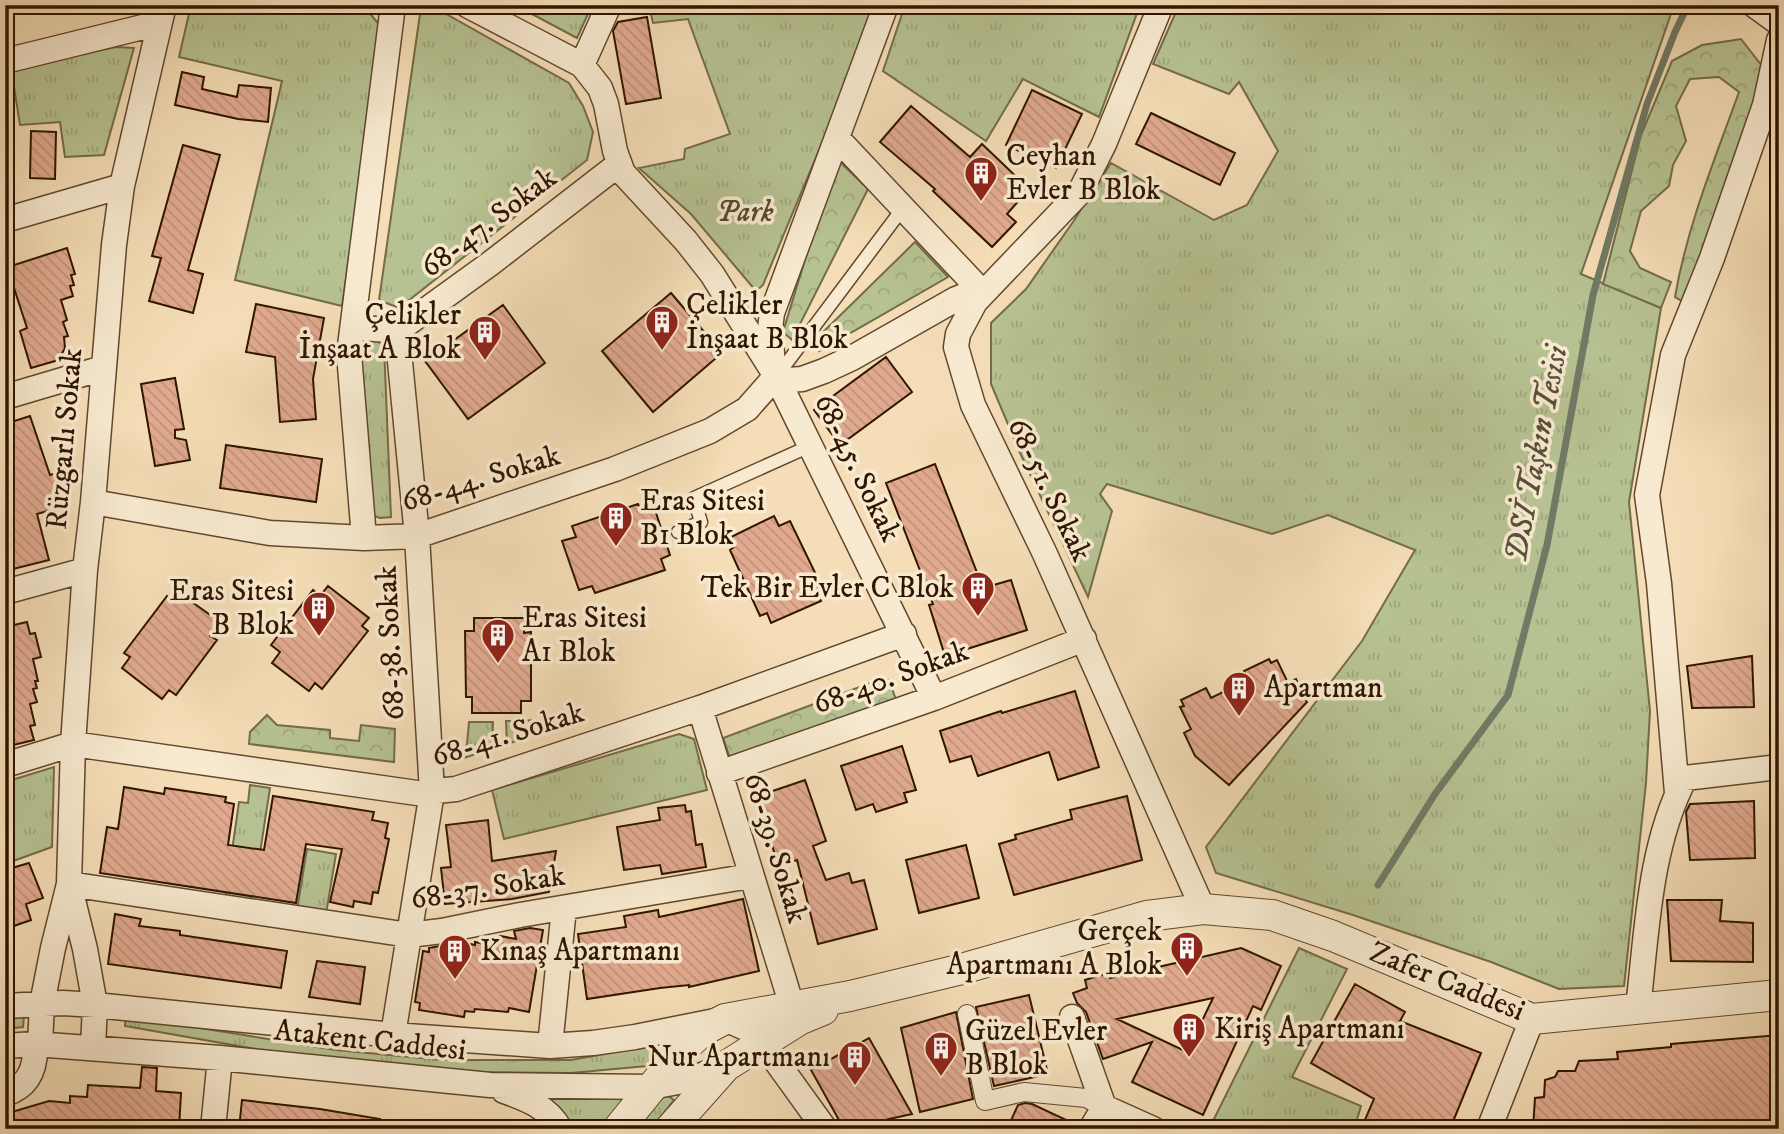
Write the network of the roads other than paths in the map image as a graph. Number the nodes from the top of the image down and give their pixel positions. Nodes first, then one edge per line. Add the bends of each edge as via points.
1 (393, 5) edge
2 (467, 5) edge
3 (886, 5) edge
4 (1161, 5) edge
5 (1754, 5) edge
6 (611, 6) edge
7 (162, 14) edge
8 (1779, 23) edge
9 (1779, 40) edge
10 (5, 61) edge
11 (582, 65) junction
12 (837, 138) junction
13 (619, 164) junction
14 (122, 186) junction
15 (903, 208) junction
16 (5, 220) edge
17 (983, 293) junction
18 (353, 327) junction
19 (397, 331) junction
20 (103, 368) junction
21 (776, 376) junction
22 (5, 397) edge
23 (810, 446) junction
24 (93, 502) junction
25 (678, 532) dead end
26 (417, 536) junction
27 (364, 538) junction
28 (85, 570) junction
29 (5, 592) edge
30 (904, 634) junction
31 (1084, 639) junction
32 (934, 698) junction
33 (700, 708) junction
34 (73, 744) junction
35 (5, 765) edge
36 (1779, 767) edge
37 (719, 773) junction
38 (1681, 785) junction
39 (432, 792) junction
40 (750, 876) junction
41 (69, 884) junction
42 (564, 908) junction
43 (1203, 909) junction
44 (409, 935) junction
45 (869, 991) junction
46 (1779, 995) edge
47 (42, 1004) junction
48 (95, 1005) junction
49 (5, 1006) edge
50 (792, 1006) junction
51 (1638, 1008) junction
52 (967, 1013) dead end
53 (1072, 1017) dead end
54 (726, 1019) junction
55 (1532, 1019) junction
56 (393, 1035) junction
57 (763, 1043) junction
58 (37, 1044) junction
59 (5, 1046) edge
60 (550, 1046) junction
61 (93, 1048) junction
62 (220, 1058) junction
63 (726, 1066) junction
64 (490, 1085) junction
65 (651, 1087) junction
66 (5, 1094) edge
67 (1104, 1107) junction
68 (213, 1129) edge
69 (561, 1129) edge
70 (618, 1129) edge
71 (670, 1129) edge
72 (825, 1129) edge
73 (1091, 1129) edge
74 (1153, 1129) edge
75 (1489, 1129) edge

1 - 18 street, 68-38. Sokak
2 - 11 street
3 - 12 street
4 - 17 street, 68-51. Sokak via 1080,192
5 - 8 street
6 - 11 street
7 - 10 street
7 - 14 street, Rüzgarlı Sokak
9 - 38 street via 1765,105 1673,355 1647,495
11 - 13 street, 68-45. Sokak via 606,104
12 - 15 street
12 - 21 street via 772,313 771,359
13 - 19 street, 68-47. Sokak
13 - 21 street, 68-45. Sokak via 712,274
14 - 16 street
14 - 20 street, Rüzgarlı Sokak
15 - 17 street
15 - 21 lane, 68-44. Sokak
17 - 21 street via 956,299 824,371 802,379
17 - 31 street, 68-51. Sokak via 958,334 958,362 973,405
18 - 19 street
18 - 27 street, 68-38. Sokak via 350,387
19 - 26 street, 68-38. Sokak
20 - 22 street
20 - 24 street, Rüzgarlı Sokak
21 - 23 street, 68-45. Sokak
21 - 26 street, 68-44. Sokak via 747,409 710,431 615,469
23 - 25 lane via 694,498 701,522
23 - 30 street, 68-45. Sokak
24 - 27 street, 68-44. Sokak via 270,533
24 - 28 street, Rüzgarlı Sokak
26 - 27 street, 68-44. Sokak
26 - 39 street, 68-38. Sokak
28 - 29 street
28 - 34 street, Rüzgarlı Sokak
30 - 32 street, 68-45. Sokak
30 - 33 street, 68-41. Sokak
31 - 32 street, 68-40. Sokak
31 - 43 street, 68-51. Sokak
32 - 37 street, 68-40. Sokak
33 - 37 street, 68-39. Sokak
33 - 39 street, 68-41. Sokak via 456,789
34 - 35 street
34 - 39 street, 68-41. Sokak
34 - 41 street, Rüzgarlı Sokak
36 - 38 street
37 - 40 street, 68-39. Sokak
38 - 51 street via 1661,840
39 - 44 street, 68-38. Sokak
40 - 42 street, 68-37. Sokak
40 - 50 street, 68-39. Sokak
41 - 44 street, 68-37. Sokak
41 - 47 street, Rüzgarlı Sokak
41 - 48 street, Rüzgarlı Sokak
42 - 44 street, 68-37. Sokak
42 - 60 street
43 - 45 street, Zafer Caddesi via 1147,916
43 - 55 street, Zafer Caddesi via 1272,915
44 - 56 street, 68-38. Sokak
45 - 50 street
45 - 57 street via 799,1020
46 - 51 street, Zafer Caddesi
47 - 48 street, Atakent Caddesi
47 - 49 street, Atakent Caddesi
47 - 58 street, Rüzgarlı Sokak
48 - 56 street, Atakent Caddesi
48 - 61 street, Rüzgarlı Sokak
50 - 54 street
51 - 55 street, Zafer Caddesi
52 - 67 street via 985,1101 1024,1092 1086,1098
53 - 67 street
54 - 57 street via 752,1031
54 - 60 street, Atakent Caddesi via 635,1037
54 - 65 street via 702,1031
55 - 75 street
56 - 60 street, Atakent Caddesi
57 - 63 street
57 - 72 street
58 - 59 street, Atakent Caddesi
58 - 61 street, Atakent Caddesi
58 - 66 street, Rüzgarlı Sokak via 31,1074 24,1084
61 - 62 street, Atakent Caddesi
62 - 64 street, Atakent Caddesi
62 - 68 street
63 - 65 street, Atakent Caddesi via 690,1080
63 - 71 street
64 - 65 street, Atakent Caddesi
64 - 69 street via 541,1107
65 - 70 street
67 - 73 street
67 - 74 street

